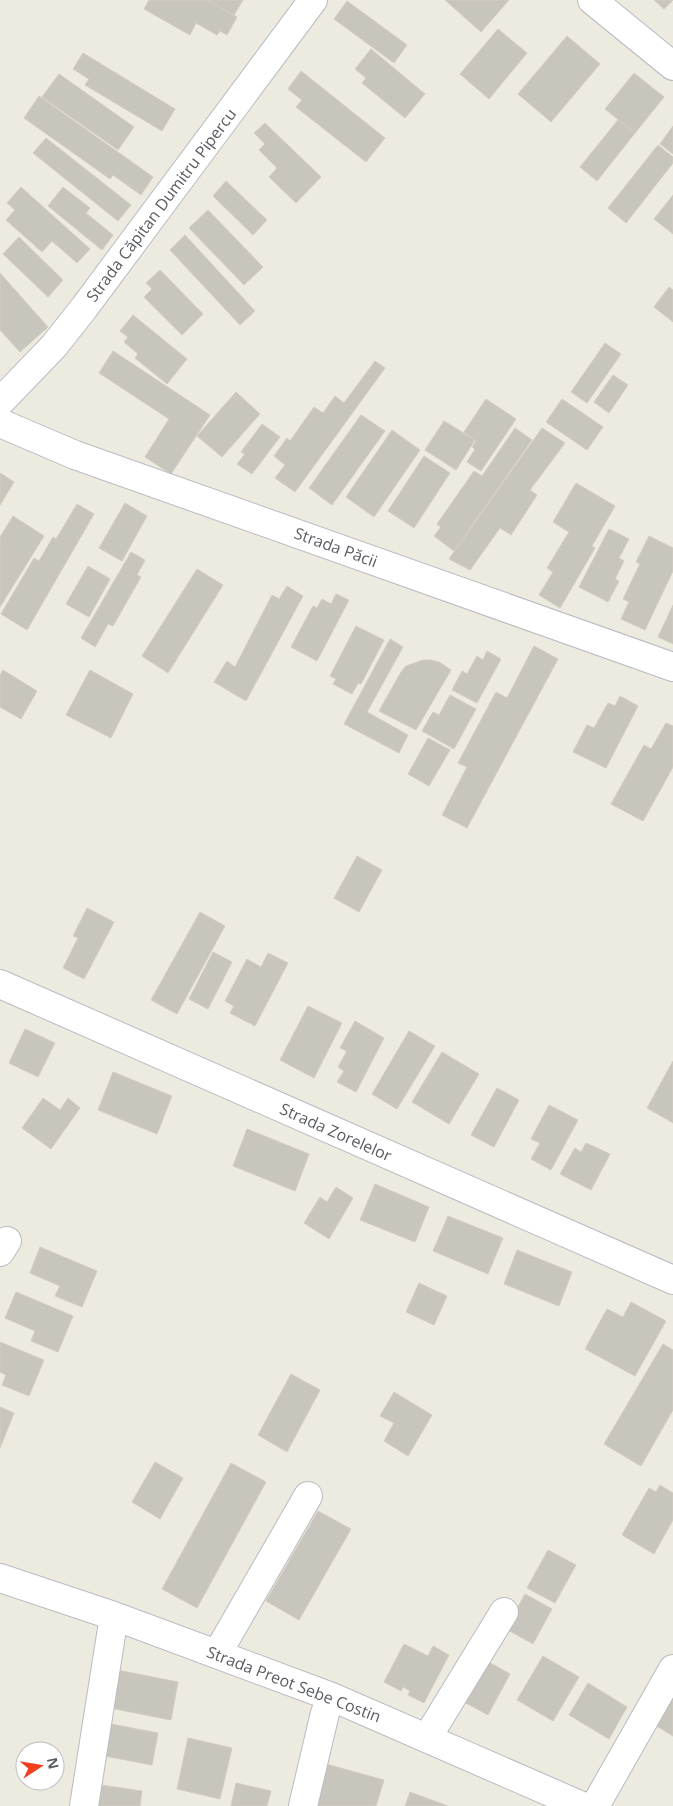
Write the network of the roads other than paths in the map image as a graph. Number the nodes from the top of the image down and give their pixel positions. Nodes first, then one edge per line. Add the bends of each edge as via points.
1 (313, 0) edge
2 (592, 0) edge
3 (673, 66) edge
4 (0, 402) edge
5 (0, 423) edge
6 (673, 667) edge
7 (0, 984) edge
8 (673, 1280) edge
9 (308, 1496) dead end
10 (0, 1578) edge
11 (504, 1612) dead end
12 (114, 1616) junction
13 (217, 1654) junction
14 (673, 1669) edge
15 (332, 1697) junction
16 (427, 1738) junction
17 (84, 1806) edge
18 (303, 1806) edge
19 (582, 1806) edge
20 (595, 1806) edge

1 - 4 street, Strada Căpitan Dumitru Pipercu via 84,308 54,346
2 - 3 street
5 - 6 street, Strada Păcii via 75,455
7 - 8 street, Strada Zorelelor
9 - 13 street
10 - 12 street, Strada Preot Sebe Costin
11 - 16 street
12 - 13 street, Strada Preot Sebe Costin
12 - 17 street
13 - 15 street, Strada Preot Sebe Costin
14 - 20 street
15 - 16 street, Strada Preot Sebe Costin
15 - 18 street
16 - 19 street, Strada Preot Sebe Costin

